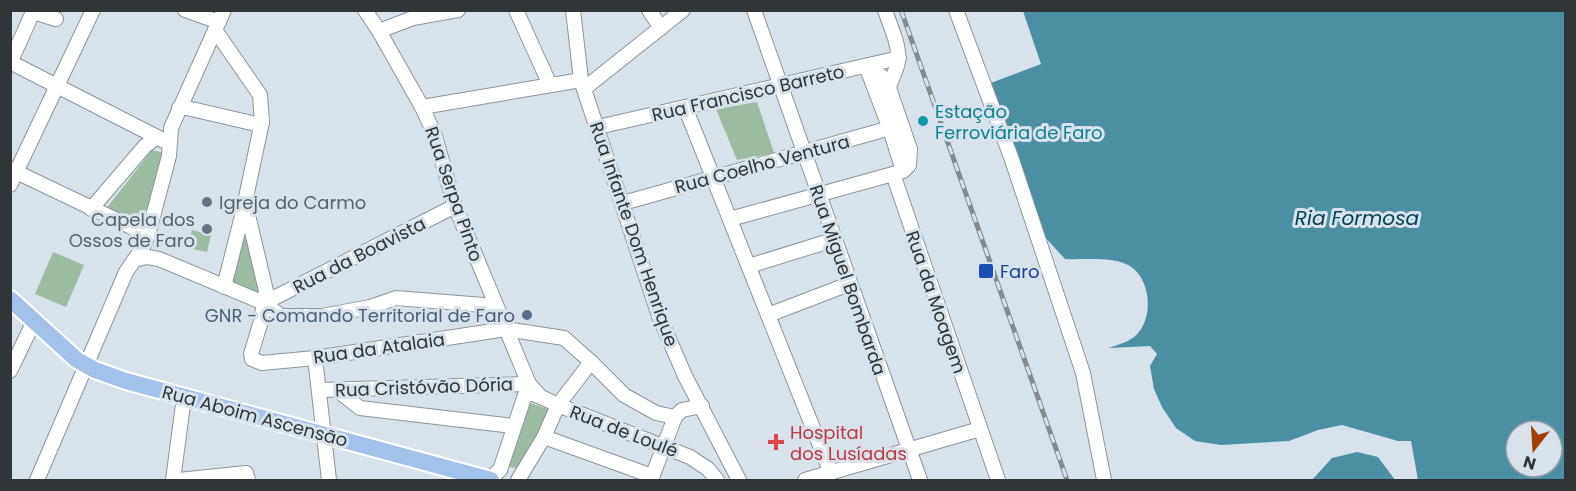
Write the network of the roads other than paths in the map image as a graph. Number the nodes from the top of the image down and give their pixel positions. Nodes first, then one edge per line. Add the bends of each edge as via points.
1 (93, 10) edge
2 (185, 10) edge
3 (365, 10) edge
4 (458, 10) edge
5 (516, 10) edge
6 (573, 10) edge
7 (649, 10) edge
8 (683, 10) edge
9 (754, 10) edge
10 (885, 10) edge
11 (956, 10) edge
12 (56, 19) dead end
13 (219, 21) edge
14 (661, 28) junction
15 (379, 31) junction
16 (899, 58) junction
17 (11, 62) edge
18 (866, 66) junction
19 (583, 84) junction
20 (57, 85) junction
21 (550, 85) junction
22 (779, 86) junction
23 (889, 88) junction
24 (422, 106) junction
25 (685, 107) junction
26 (179, 108) junction
27 (262, 122) junction
28 (598, 127) junction
29 (896, 127) junction
30 (157, 137) junction
31 (169, 147) junction
32 (803, 153) junction
33 (898, 172) junction
34 (12, 175) edge
35 (713, 177) junction
36 (817, 194) junction
37 (245, 202) junction
38 (623, 202) junction
39 (455, 207) junction
40 (92, 209) junction
41 (730, 219) junction
42 (148, 235) junction
43 (833, 240) junction
44 (159, 259) junction
45 (134, 260) junction
46 (749, 266) junction
47 (849, 284) junction
48 (224, 287) junction
49 (10, 298) edge
50 (264, 303) junction
51 (496, 306) junction
52 (768, 315) junction
53 (34, 321) junction
54 (506, 329) junction
55 (315, 358) junction
56 (591, 362) junction
57 (87, 366) junction
58 (10, 371) edge
59 (523, 385) junction
60 (319, 390) junction
61 (337, 390) junction
62 (184, 397) junction
63 (541, 397) junction
64 (521, 401) junction
65 (558, 405) junction
66 (702, 406) junction
67 (675, 417) junction
68 (513, 426) junction
69 (980, 429) junction
70 (324, 435) junction
71 (544, 437) junction
72 (664, 446) junction
73 (908, 452) junction
74 (501, 466) junction
75 (831, 473) junction
76 (247, 476) edge
77 (457, 476) edge
78 (520, 477) edge
79 (655, 477) edge
80 (37, 480) edge
81 (173, 480) edge
82 (179, 480) edge
83 (329, 480) edge
84 (489, 480) edge
85 (717, 480) edge
86 (739, 480) edge
87 (805, 480) edge
88 (920, 480) edge
89 (998, 480) edge
90 (1104, 480) edge

1 - 20 street
2 - 13 street
3 - 15 street, Rua Serpa Pinto
4 - 15 street via 413,18
5 - 21 street
6 - 19 street, Rua Infante Dom Henrique
7 - 14 street
8 - 14 street
9 - 22 street, Rua Miguel Bombarda
10 - 16 street
11 - 90 street via 1083,373
12 - 17 street via 33,12
13 - 26 street
13 - 27 street via 260,95
14 - 19 street
15 - 24 street, Rua Serpa Pinto
16 - 18 street, Rua Francisco Barreto
16 - 23 street
17 - 20 street
18 - 22 street, Rua Francisco Barreto
18 - 23 street via 884,78
18 - 29 street
19 - 21 street
19 - 28 street, Rua Infante Dom Henrique
20 - 30 street
20 - 34 street
21 - 24 street
22 - 25 street, Rua Francisco Barreto
22 - 32 street, Rua Miguel Bombarda
23 - 29 street
24 - 39 street, Rua Serpa Pinto via 434,133
25 - 28 street, Rua Francisco Barreto
25 - 35 street
26 - 27 street
26 - 31 street
27 - 37 street
28 - 38 street, Rua Infante Dom Henrique
29 - 32 street, Rua Coelho Ventura
29 - 33 street, Rua da Moagem
30 - 31 street
30 - 40 street
31 - 42 street
32 - 35 street, Rua Coelho Ventura
32 - 36 street, Rua Miguel Bombarda
33 - 36 street
33 - 69 street, Rua da Moagem
34 - 40 street
35 - 38 street, Rua Coelho Ventura
35 - 41 street
36 - 41 street
36 - 43 street, Rua Miguel Bombarda
37 - 48 street
37 - 50 street via 266,291
38 - 66 street, Rua Infante Dom Henrique via 659,316
39 - 50 street, Rua da Boavista
39 - 51 street, Rua Serpa Pinto
40 - 42 street
41 - 46 street
42 - 44 street via 151,249
42 - 45 street
43 - 46 street
43 - 47 street, Rua Miguel Bombarda
44 - 45 street
44 - 48 street
45 - 57 street
46 - 52 street
47 - 52 street
47 - 73 street, Rua Miguel Bombarda
48 - 50 street
49 - 53 main road, Rua Aboim Ascensão
50 - 51 street via 281,316 321,316 396,298
50 - 55 street, Rua da Atalaia via 252,359 262,363
51 - 54 street, Rua Serpa Pinto
52 - 75 street
53 - 57 main road, Rua Aboim Ascensão
53 - 58 street
54 - 55 street, Rua da Atalaia
54 - 56 street, Rua da Atalaia via 564,338
54 - 59 street, Rua Serpa Pinto
55 - 60 street
56 - 65 street
56 - 67 street, Rua da Atalaia via 624,395 656,413
57 - 62 main road, Rua Aboim Ascensão
57 - 80 street
59 - 61 street, Rua Cristóvão Dória
59 - 63 street, Rua de Loulé
59 - 64 street
60 - 61 street, Rua Cristóvão Dória
60 - 70 street
61 - 68 street via 360,408
62 - 70 main road, Rua Aboim Ascensão
62 - 81 street
63 - 64 street via 530,393
63 - 65 street, Rua de Loulé
64 - 68 street
65 - 71 street
65 - 72 street, Rua de Loulé
66 - 67 street via 682,410
66 - 86 street, Rua Infante Dom Henrique
67 - 72 street
68 - 74 street
69 - 73 street
69 - 89 street, Rua da Moagem
70 - 77 main road, Rua Aboim Ascensão
70 - 83 street
71 - 78 street
71 - 79 street
72 - 79 street
72 - 85 street, Rua de Loulé via 690,457
73 - 75 street
73 - 88 street, Rua Miguel Bombarda
74 - 78 street
74 - 84 street
75 - 87 street
76 - 82 street
77 - 84 main road, Rua Aboim Ascensão

